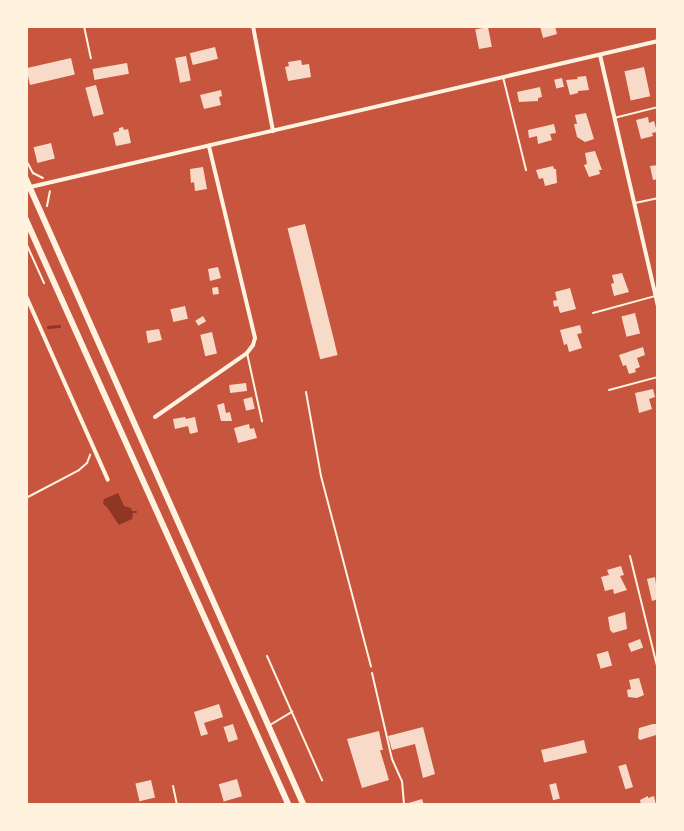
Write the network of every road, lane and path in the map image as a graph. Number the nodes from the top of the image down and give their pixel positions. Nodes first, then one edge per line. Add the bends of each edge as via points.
1 (84, 26) edge
2 (253, 26) edge
3 (658, 41) edge
4 (600, 54) junction
5 (91, 58) dead end
6 (503, 77) junction
7 (658, 106) edge
8 (614, 118) junction
9 (273, 131) junction
10 (209, 146) junction
11 (526, 170) dead end
12 (26, 178) edge
13 (28, 188) edge
14 (658, 198) edge
15 (632, 203) junction
16 (26, 219) edge
17 (26, 243) edge
18 (44, 284) dead end
19 (26, 296) edge
20 (655, 296) junction
21 (658, 306) edge
22 (593, 314) dead end
23 (247, 353) junction
24 (658, 377) edge
25 (609, 390) dead end
26 (306, 392) dead end
27 (155, 416) dead end
28 (262, 421) dead end
29 (90, 455) dead end
30 (108, 480) dead end
31 (26, 498) edge
32 (630, 556) dead end
33 (267, 656) dead end
34 (657, 661) edge
35 (658, 670) edge
36 (372, 673) joint
37 (292, 712) junction
38 (268, 726) junction
39 (322, 780) dead end
40 (173, 786) dead end
41 (178, 805) edge
42 (290, 805) edge
43 (304, 805) edge
44 (404, 805) edge

1 - 5 path
2 - 9 street
3 - 4 street
4 - 6 street
4 - 8 street
6 - 9 street
6 - 11 lane
7 - 8 lane
8 - 15 street
9 - 10 street
10 - 13 street
10 - 23 street via 255,338
12 - 13 main road
13 - 38 main road
14 - 15 lane
15 - 20 street
16 - 42 main road
17 - 18 path
19 - 30 street
20 - 21 street
20 - 22 lane
23 - 27 street
23 - 28 lane
24 - 25 lane
26 - 36 path via 321,476
29 - 31 path via 79,470
32 - 34 lane
33 - 37 lane
34 - 35 lane
36 - 44 lane via 392,759 402,781
37 - 38 lane
37 - 39 lane
38 - 43 main road
40 - 41 lane

